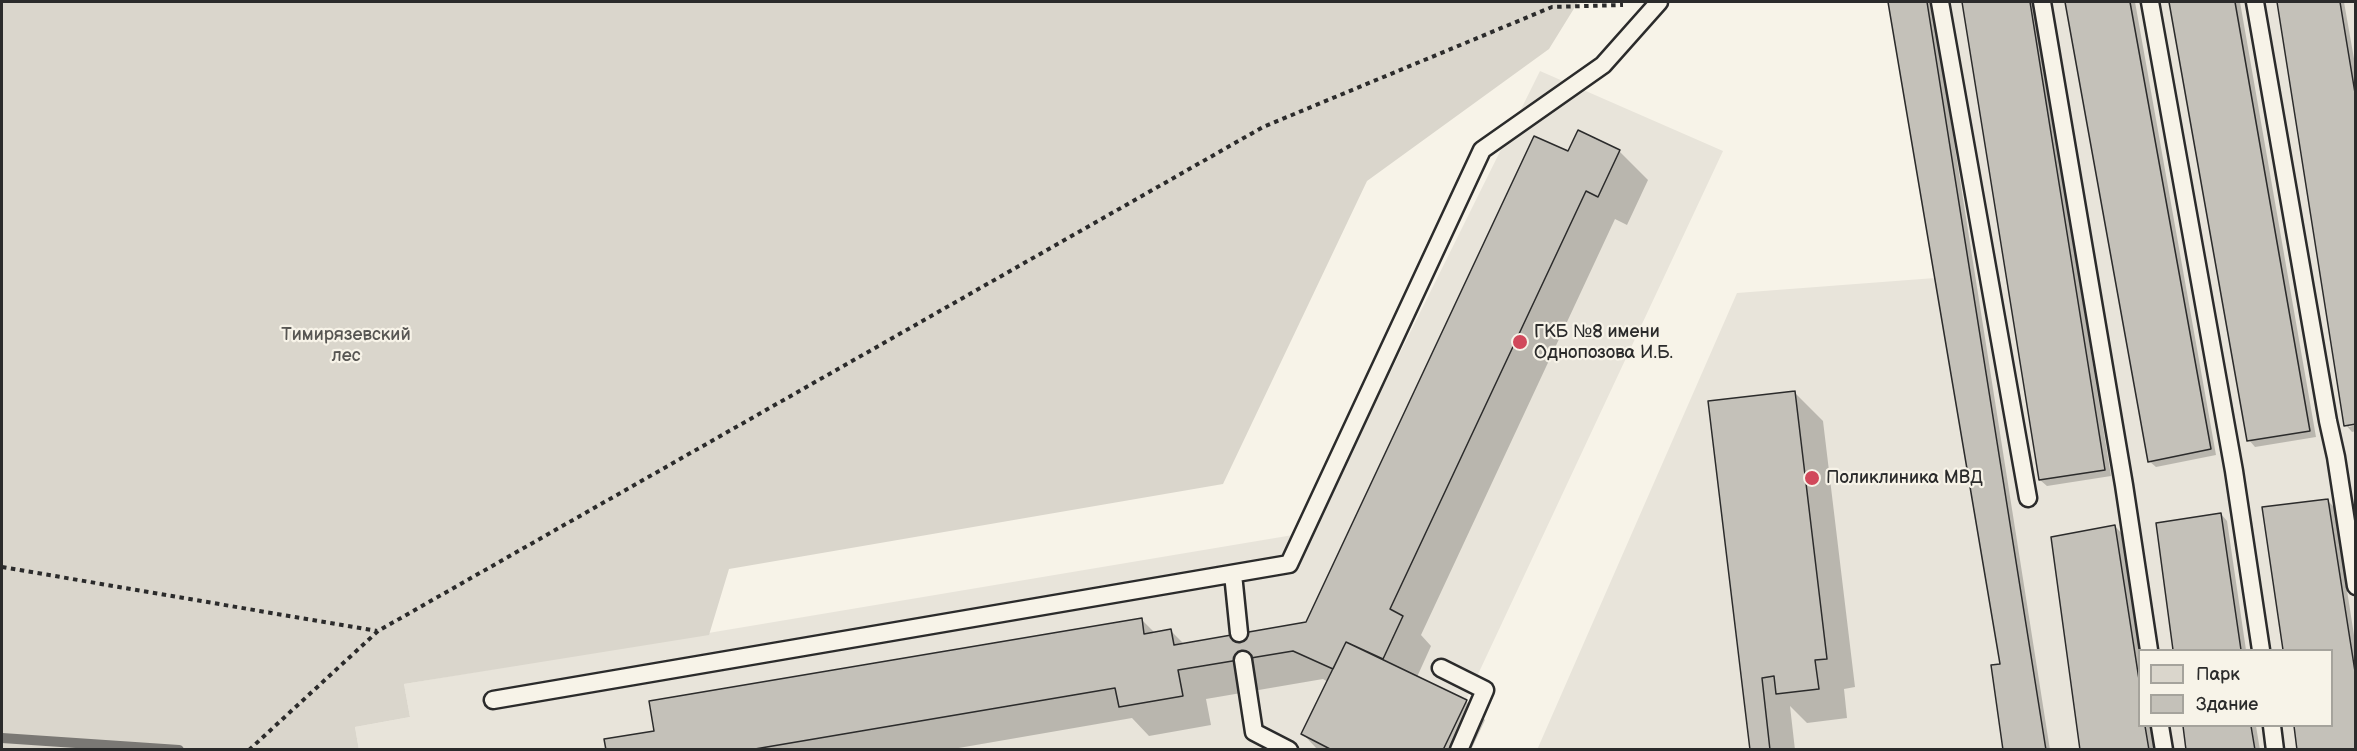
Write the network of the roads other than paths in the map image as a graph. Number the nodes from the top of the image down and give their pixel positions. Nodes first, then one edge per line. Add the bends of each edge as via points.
1 (1940, 2) edge
2 (2042, 2) edge
3 (2150, 2) edge
4 (2255, 2) edge
5 (1658, 3) edge
6 (2028, 498) dead end
7 (1233, 573) junction
8 (2355, 586) edge
9 (1239, 633) dead end
10 (2149, 649) edge
11 (2260, 649) edge
12 (1243, 660) dead end
13 (1441, 668) dead end
14 (493, 700) dead end
15 (2160, 727) edge
16 (2272, 727) edge
17 (1289, 750) edge
18 (1459, 750) edge
19 (2164, 750) edge
20 (2275, 750) edge

1 - 6 lane
2 - 10 lane
3 - 11 lane via 2234,471
4 - 8 lane via 2336,457
5 - 7 lane via 1603,64 1482,150 1289,564
7 - 9 lane
7 - 14 lane
12 - 17 lane via 1254,732
13 - 18 lane via 1485,690
15 - 19 lane
16 - 20 lane

